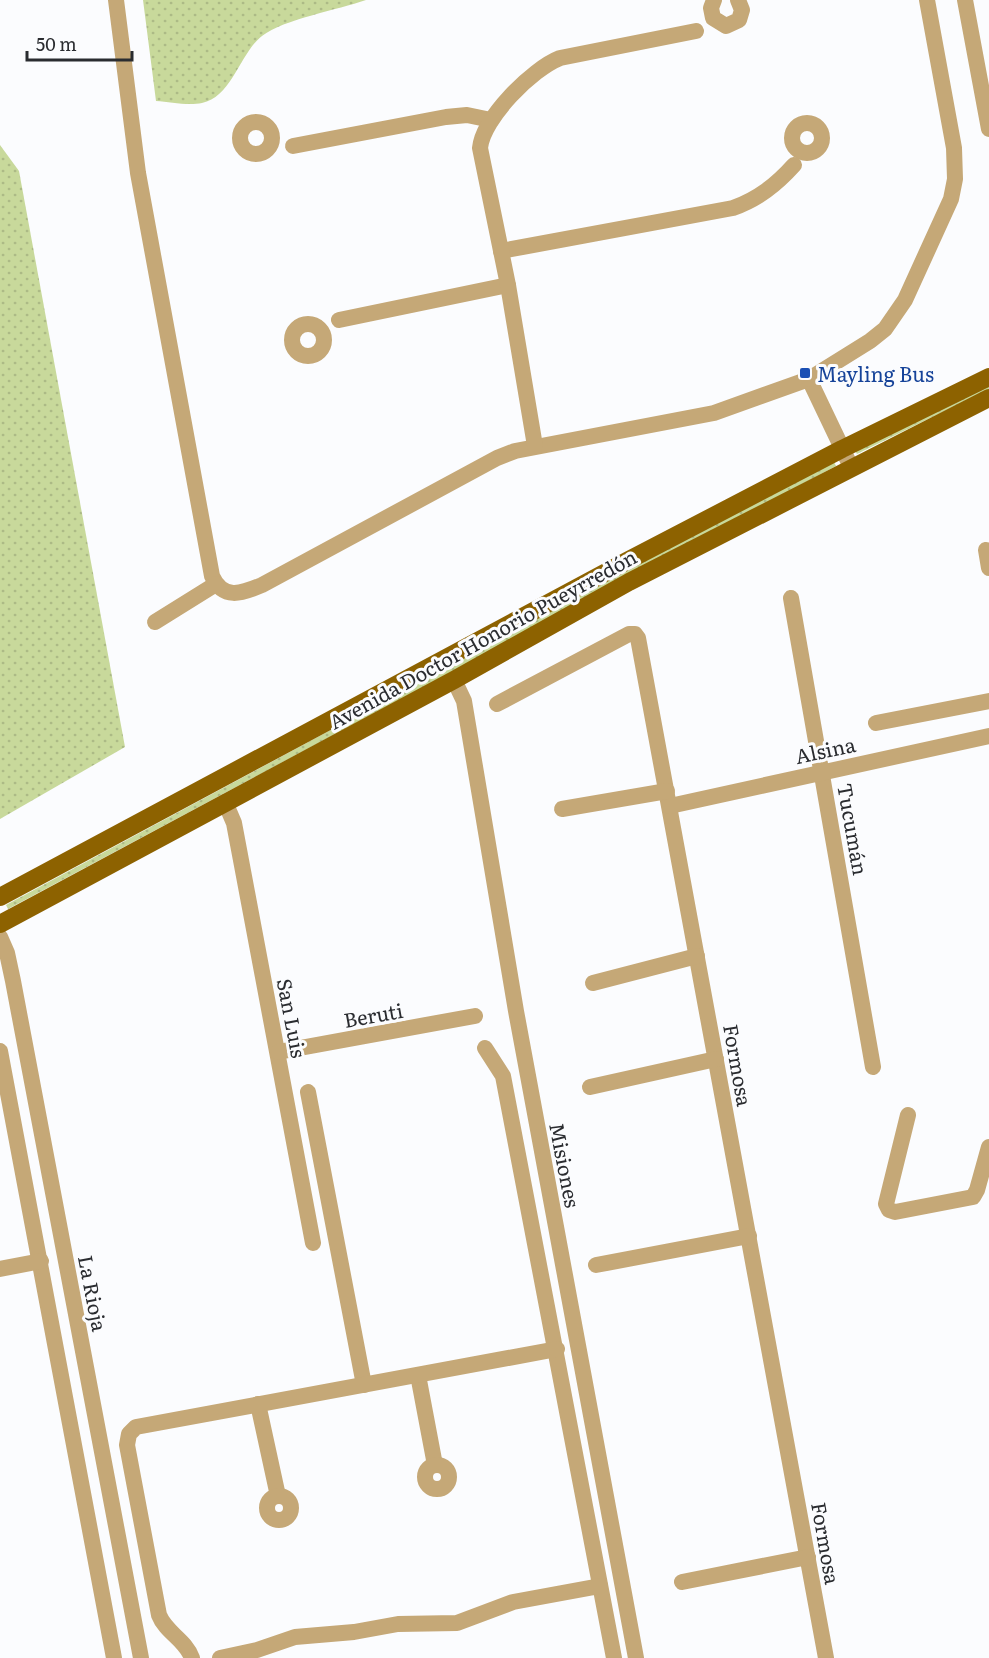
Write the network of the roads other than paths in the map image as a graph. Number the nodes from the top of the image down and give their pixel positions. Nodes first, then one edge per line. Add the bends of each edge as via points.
1 (116, 0) edge
2 (738, 0) edge
3 (927, 0) edge
4 (965, 0) edge
5 (712, 7) edge
6 (726, 26) junction
7 (696, 31) junction
8 (491, 120) junction
9 (989, 129) edge
10 (272, 135) junction
11 (293, 146) junction
12 (794, 146) junction
13 (263, 152) junction
14 (810, 153) junction
15 (794, 165) junction
16 (501, 251) junction
17 (508, 285) junction
18 (339, 320) junction
19 (309, 324) junction
20 (323, 337) junction
21 (989, 377) edge
22 (809, 379) junction
23 (989, 398) edge
24 (535, 446) junction
25 (842, 449) junction
26 (851, 467) junction
27 (986, 550) dead end
28 (989, 567) edge
29 (216, 584) junction
30 (791, 598) dead end
31 (155, 622) dead end
32 (454, 680) junction
33 (989, 701) edge
34 (497, 704) dead end
35 (876, 723) dead end
36 (989, 736) edge
37 (823, 771) junction
38 (668, 798) junction
39 (225, 802) junction
40 (562, 810) dead end
41 (0, 897) edge
42 (0, 924) edge
43 (0, 937) edge
44 (697, 956) junction
45 (5, 969) edge
46 (593, 983) dead end
47 (475, 1016) dead end
48 (485, 1048) dead end
49 (0, 1051) edge
50 (278, 1052) junction
51 (716, 1059) junction
52 (873, 1067) dead end
53 (590, 1087) dead end
54 (308, 1092) dead end
55 (908, 1115) dead end
56 (989, 1147) edge
57 (749, 1236) junction
58 (312, 1243) dead end
59 (41, 1261) junction
60 (596, 1265) dead end
61 (0, 1269) edge
62 (557, 1349) junction
63 (418, 1375) junction
64 (364, 1385) junction
65 (258, 1404) junction
66 (435, 1465) dead end
67 (278, 1496) dead end
68 (808, 1557) junction
69 (682, 1582) dead end
70 (600, 1586) junction
71 (114, 1658) edge
72 (141, 1658) edge
73 (192, 1658) edge
74 (220, 1658) edge
75 (614, 1658) edge
76 (636, 1658) edge
77 (826, 1658) edge

1 - 29 street via 138,174
2 - 6 street via 742,15 736,23
3 - 22 street via 954,148 951,199 905,300 885,328
4 - 9 street
5 - 6 street via 716,22
5 - 7 street
6 - 7 street
7 - 8 street via 545,64
8 - 11 street via 447,117
8 - 16 street via 480,148
10 - 11 street
10 - 13 street via 271,145
10 - 13 street via 267,126 258,122 244,128 240,138 244,148 253,153
11 - 13 street
12 - 14 street
12 - 14 street via 792,136 796,127 806,123 815,126 822,139
12 - 15 street
14 - 15 street
15 - 16 street via 764,193 733,208
16 - 17 street
17 - 18 street
17 - 24 street
18 - 19 street
18 - 20 street
19 - 20 street via 318,328
19 - 20 street via 298,327 292,335 295,350 304,356 314,355 322,348
21 - 25 main road, Avenida Doctor Honorio Pueyrredón
22 - 24 street via 714,413
22 - 25 street
23 - 26 main road, Avenida Doctor Honorio Pueyrredón
24 - 29 street via 497,458 242,594 230,594
25 - 26 street
25 - 41 main road, Avenida Doctor Honorio Pueyrredón
26 - 32 main road, Avenida Doctor Honorio Pueyrredón via 629,582
27 - 28 street
29 - 31 street
30 - 37 street, Tucumán
32 - 39 main road, Avenida Doctor Honorio Pueyrredón
32 - 76 street, Misiones via 464,701 518,1022
33 - 35 street
34 - 38 street, Formosa via 629,633 635,634
36 - 37 street, Alsina
37 - 38 street, Alsina
37 - 52 street, Tucumán
38 - 40 street, Alsina
38 - 44 street, Formosa
39 - 42 main road, Avenida Doctor Honorio Pueyrredón
39 - 50 street, San Luis via 234,823
43 - 45 street, La Rioja
44 - 46 street
44 - 51 street, Formosa
45 - 72 street, La Rioja
47 - 50 street, Beruti
48 - 62 street via 503,1076
49 - 59 street
50 - 58 street, San Luis
51 - 53 street
51 - 57 street, Formosa
54 - 64 street
55 - 56 street via 886,1204 889,1210 973,1197
57 - 60 street
57 - 68 street, Formosa
59 - 61 street
59 - 71 street
62 - 63 street
62 - 70 street
63 - 64 street
63 - 66 street
64 - 65 street
65 - 67 street
65 - 73 street via 136,1427 129,1434 127,1445 159,1615 182,1639
68 - 69 street
68 - 77 street, Formosa
70 - 74 street via 513,1602 457,1623 398,1624 296,1637
70 - 75 street

